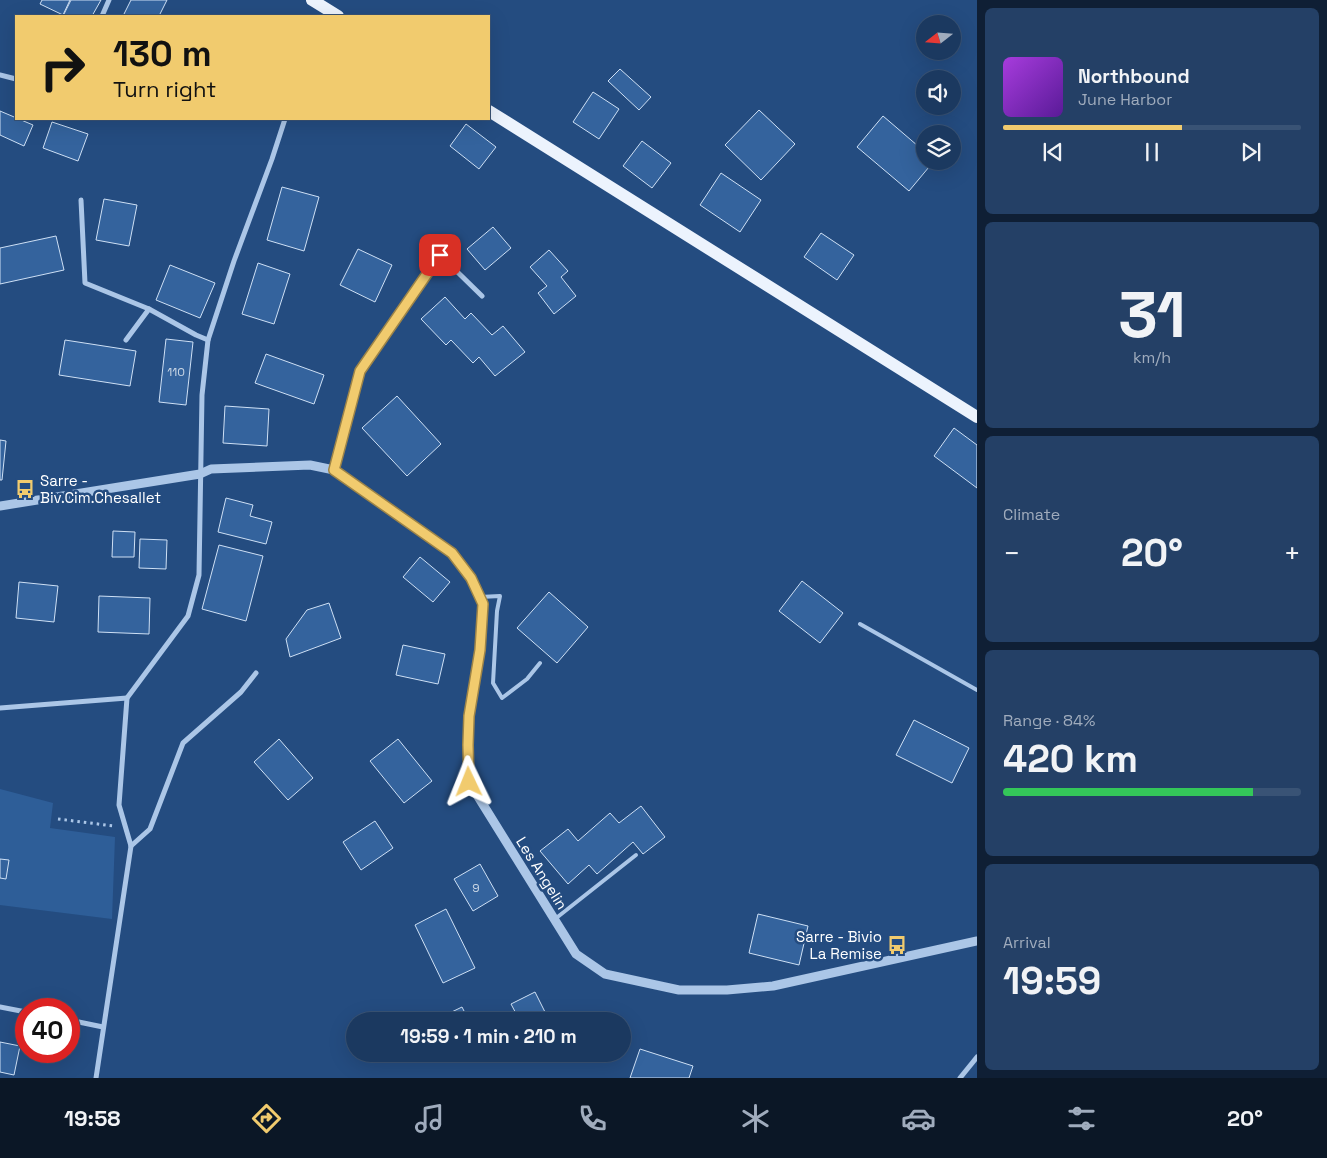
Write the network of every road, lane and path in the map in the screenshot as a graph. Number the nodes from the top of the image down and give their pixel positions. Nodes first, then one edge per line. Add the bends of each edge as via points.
1 (109, 0) edge
2 (318, 6) edge
3 (102, 15) edge
4 (336, 15) edge
5 (0, 75) edge
6 (15, 79) edge
7 (490, 112) edge
8 (285, 120) edge
9 (81, 200) dead end
10 (482, 296) dead end
11 (149, 309) junction
12 (126, 340) dead end
13 (208, 340) junction
14 (977, 417) edge
15 (334, 470) junction
16 (200, 474) junction
17 (0, 506) edge
18 (479, 597) junction
19 (860, 624) dead end
20 (540, 662) dead end
21 (256, 673) dead end
22 (977, 690) edge
23 (127, 698) junction
24 (0, 708) edge
25 (58, 819) dead end
26 (125, 827) junction
27 (131, 846) junction
28 (636, 855) dead end
29 (555, 919) junction
30 (977, 941) edge
31 (0, 1007) edge
32 (15, 1010) edge
33 (80, 1022) edge
34 (103, 1027) junction
35 (977, 1057) edge
36 (96, 1078) edge
37 (960, 1078) edge

1 - 3 street
2 - 4 main road
5 - 6 street
7 - 14 main road
8 - 13 street
9 - 11 street via 85,282
10 - 15 street via 440,255 360,371
11 - 12 street
11 - 13 street
13 - 16 street via 202,395
15 - 16 street via 310,465 211,469
15 - 18 street, Les Angelin via 452,553 471,578
16 - 17 street
16 - 23 street via 199,575 188,616
18 - 20 lane via 500,596 493,683 502,698 528,679
18 - 29 street, Les Angelin via 483,604 480,650 469,716 469,782
19 - 22 lane
21 - 27 street via 241,692 183,743 150,829
23 - 24 street
23 - 26 street via 119,805
25 - 26 path
26 - 27 street
27 - 34 street
28 - 29 lane
29 - 30 street, Les Angelin via 576,954 605,974 679,990 773,986
31 - 32 street
33 - 34 street
34 - 36 street
35 - 37 street

